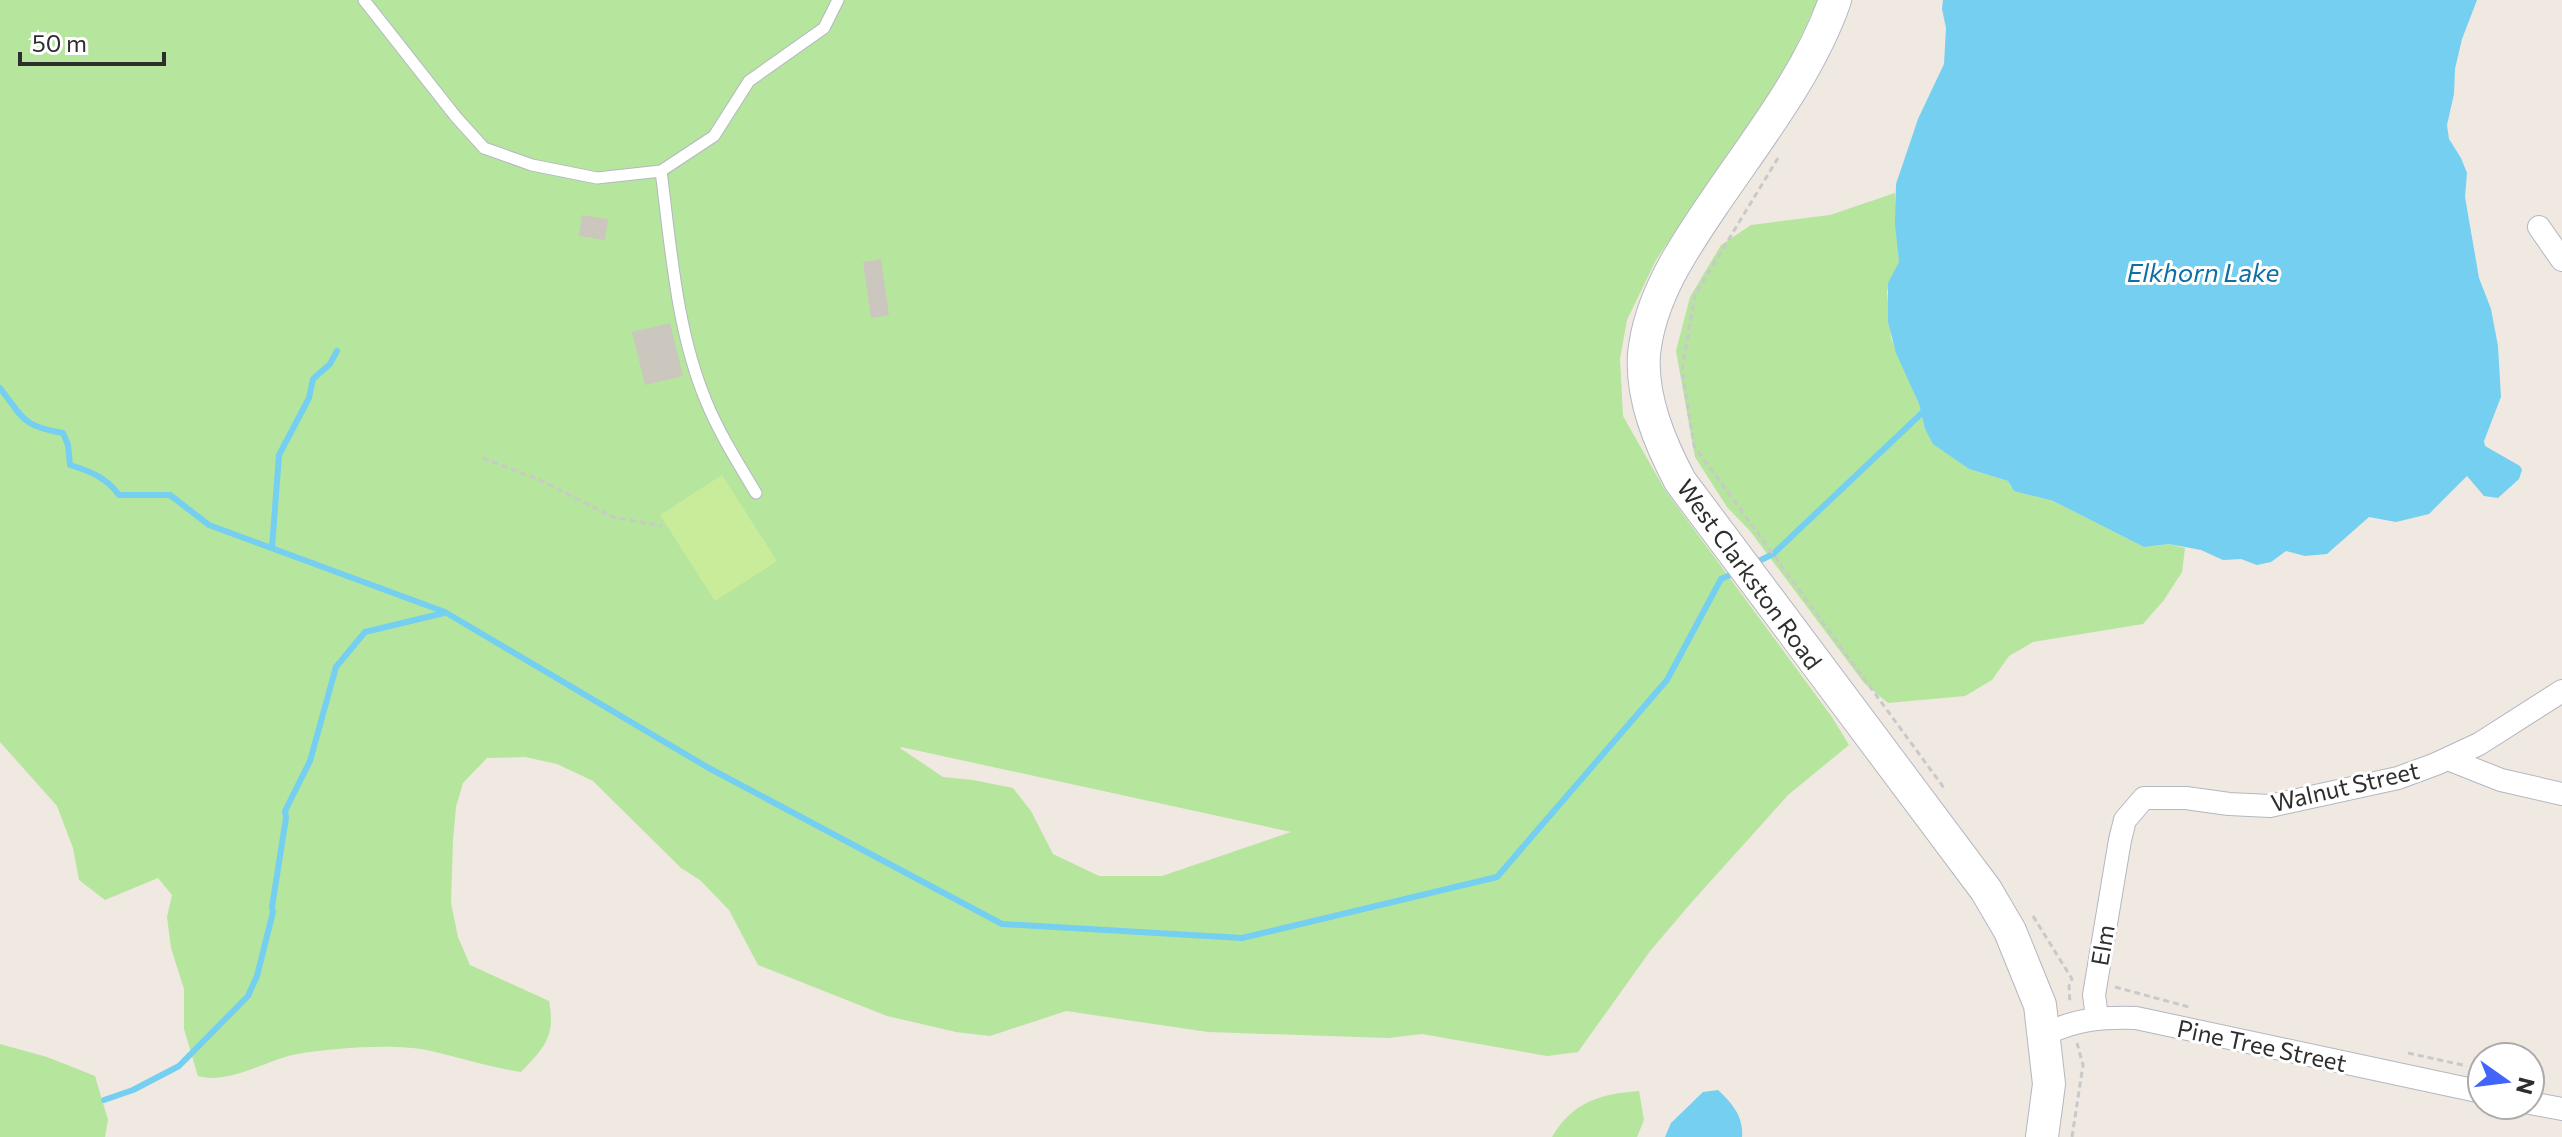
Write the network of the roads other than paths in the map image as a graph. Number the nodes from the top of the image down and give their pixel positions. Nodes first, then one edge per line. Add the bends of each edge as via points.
1 (364, 0) edge
2 (838, 0) edge
3 (1835, 0) edge
4 (661, 171) junction
5 (2539, 227) dead end
6 (2562, 260) edge
7 (756, 493) dead end
8 (2562, 691) edge
9 (2448, 759) junction
10 (2562, 794) edge
11 (2114, 873) joint
12 (2097, 1017) junction
13 (2044, 1035) junction
14 (2466, 1089) edge
15 (2042, 1137) edge

1 - 4 lane via 484,148 532,165 597,178
2 - 4 lane via 824,28 749,81 714,136
3 - 13 main road, West Clarkston Road via 1783,100 1682,251 1651,313 1645,386 1662,448 1680,481 1986,890 2035,991
4 - 7 lane via 687,344 706,400
5 - 6 street
8 - 9 street, Walnut Street
9 - 10 street via 2501,780
9 - 11 street, Walnut Street via 2398,778 2270,806 2144,798 2125,820
11 - 12 street, Elm via 2094,995
12 - 13 street, Pine Tree Street
12 - 14 street, Pine Tree Street via 2136,1018
13 - 15 main road, West Clarkston Road via 2049,1084

